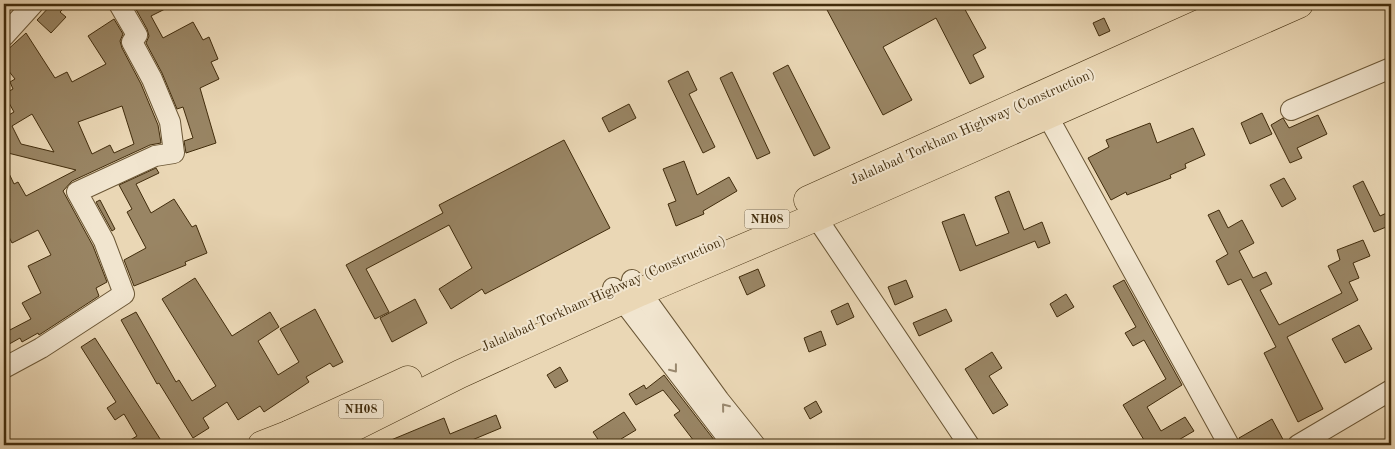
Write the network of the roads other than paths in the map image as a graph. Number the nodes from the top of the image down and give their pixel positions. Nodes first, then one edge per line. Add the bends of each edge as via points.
1 (33, 4) edge
2 (119, 4) edge
3 (1244, 4) edge
4 (1299, 4) edge
5 (1264, 11) edge
6 (4, 36) edge
7 (1152, 57) junction
8 (1391, 68) edge
9 (1291, 110) dead end
10 (1047, 115) junction
11 (816, 217) junction
12 (627, 290) junction
13 (662, 338) junction
14 (4, 368) edge
15 (460, 374) junction
16 (1391, 390) edge
17 (290, 434) junction
18 (262, 445) edge
19 (318, 445) edge
20 (733, 445) edge
21 (755, 445) edge
22 (969, 445) edge
23 (1229, 445) edge
24 (1298, 445) edge

1 - 6 street
2 - 14 street via 136,35 132,42 170,122 176,152 156,156 77,192 104,240 124,294
3 - 7 highway, Jalalabad Torkham Highway (Construction) / NH08
4 - 5 highway, NH08
5 - 7 highway, NH08
7 - 10 highway, NH08
7 - 12 highway, Jalalabad Torkham Highway (Construction) / NH08
8 - 9 street
10 - 11 highway, NH08
10 - 23 street
11 - 12 highway, NH08
11 - 22 street
12 - 13 street
12 - 15 highway, NH08
12 - 17 highway, Jalalabad Torkham Highway (Construction) / NH08
13 -> 20 street
21 -> 13 street
15 - 17 highway, NH08
15 - 19 highway, NH08
16 - 24 street
17 - 18 highway, NH08

